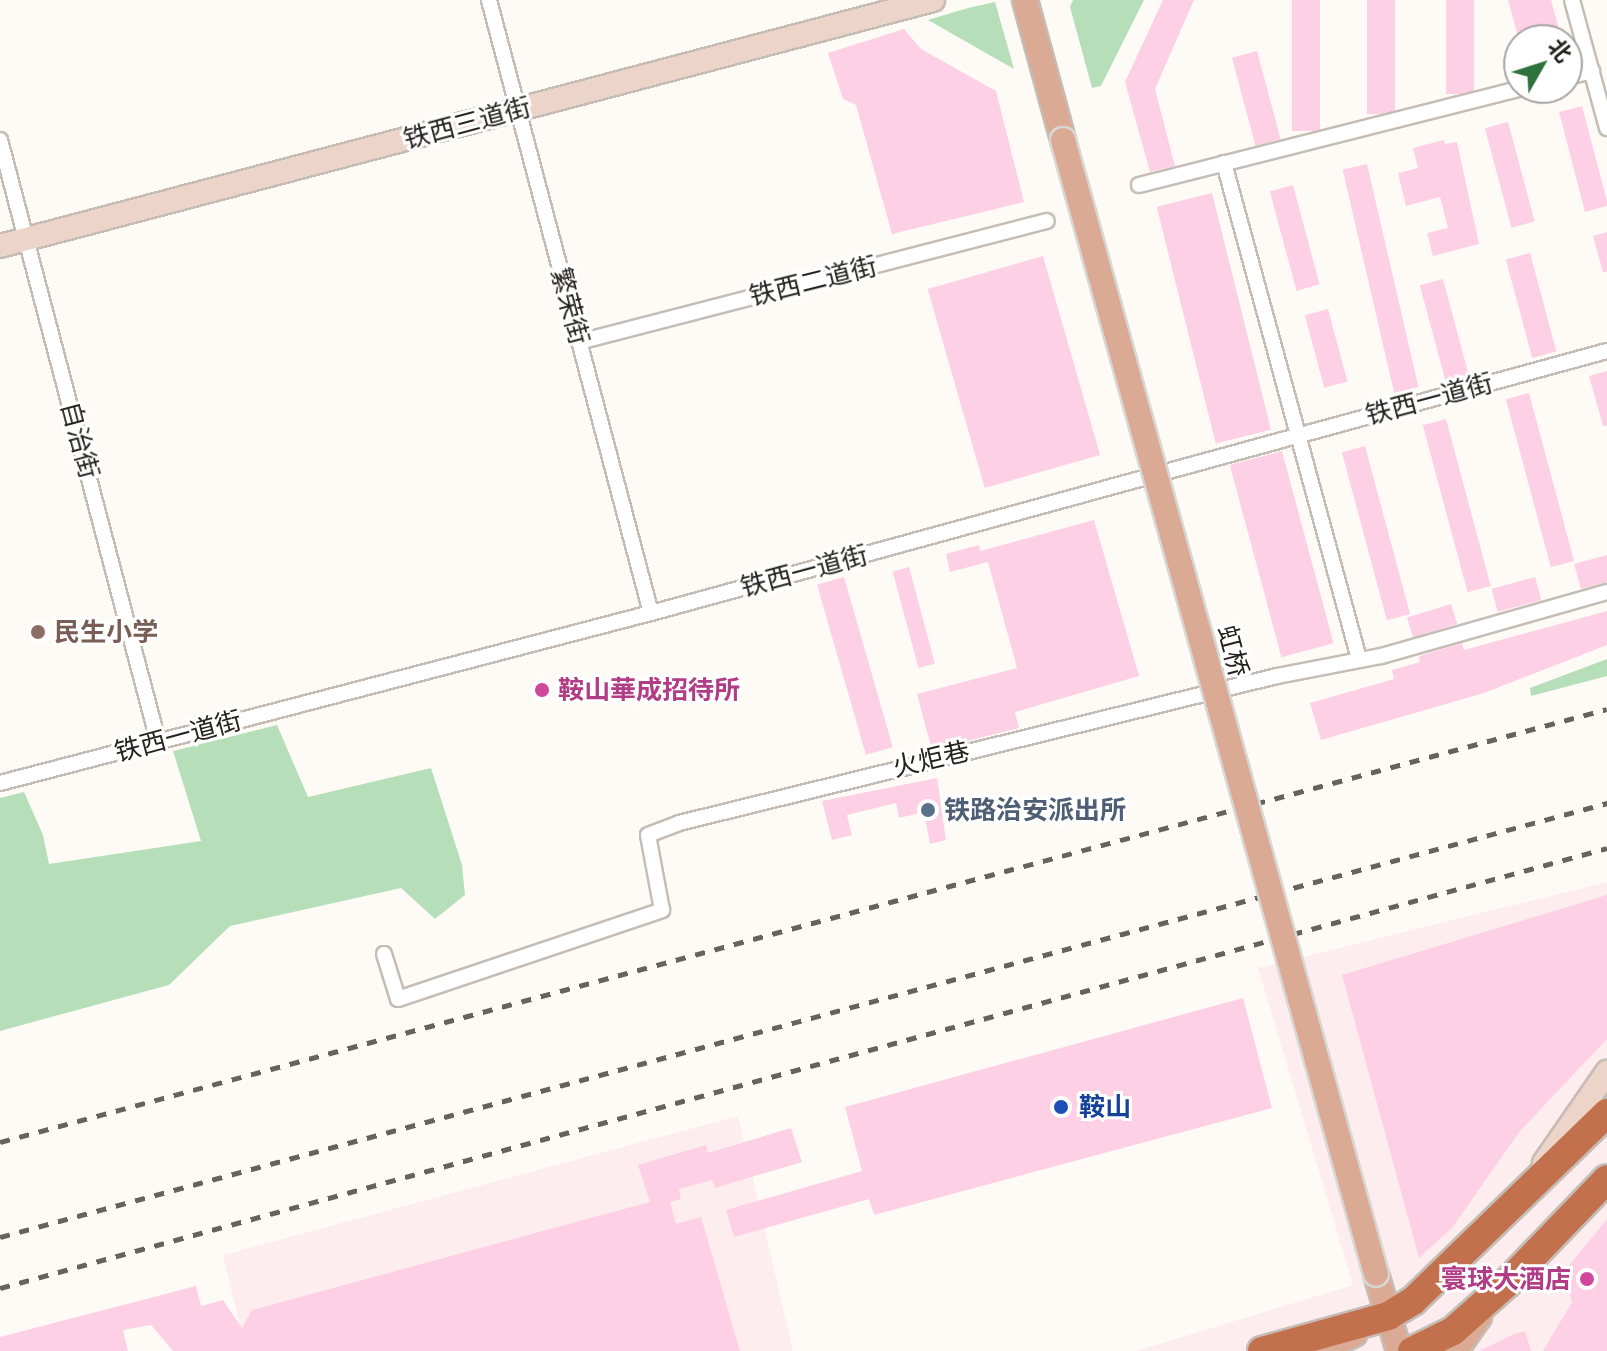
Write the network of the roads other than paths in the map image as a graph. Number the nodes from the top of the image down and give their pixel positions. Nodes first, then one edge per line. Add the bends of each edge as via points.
1 (489, 0) edge
2 (933, 0) edge
3 (1025, 0) edge
4 (1572, 0) edge
5 (1592, 71) junction
6 (1583, 73) edge
7 (1503, 93) edge
8 (518, 110) junction
9 (1607, 128) edge
10 (0, 140) edge
11 (1224, 163) junction
12 (1139, 185) dead end
13 (1047, 221) dead end
14 (28, 240) junction
15 (0, 246) edge
16 (579, 342) junction
17 (1607, 351) edge
18 (1296, 435) junction
19 (1607, 592) edge
20 (651, 613) junction
21 (1359, 659) junction
22 (158, 741) junction
23 (0, 783) edge
24 (384, 954) dead end
25 (1607, 1072) edge
26 (1601, 1117) edge
27 (1607, 1179) edge
28 (1514, 1208) junction
29 (1507, 1283) junction
30 (1388, 1316) junction
31 (1262, 1351) edge
32 (1318, 1351) edge
33 (1399, 1351) edge
34 (1412, 1351) edge
35 (1455, 1351) edge

1 - 8 street, 繁荣街
2 - 8 main road, 铁西三道街
3 - 30 main road, 虹桥, bridge
4 - 5 street
5 - 6 street
5 - 9 street
7 - 11 street
8 - 14 main road, 铁西三道街
8 - 16 street, 繁荣街
10 - 14 street, 自治街
11 - 12 street
11 - 18 street
13 - 16 street, 铁西二道街
14 - 15 main road, 铁西三道街
14 - 22 street, 自治街
16 - 20 street, 繁荣街
17 - 18 street, 铁西一道街
18 - 20 street, 铁西一道街
18 - 21 street
19 - 21 street, 火炬巷
20 - 22 street, 铁西一道街
21 - 24 street, 火炬巷 via 679,823 648,835 662,910 398,999
22 - 23 street, 铁西一道街
25 - 28 main road
26 - 28 highway
27 - 29 highway
28 - 30 highway via 1435,1284
29 - 34 highway via 1445,1337
29 - 35 main road
30 - 31 highway
30 - 32 main road
30 - 33 main road, 虹桥

